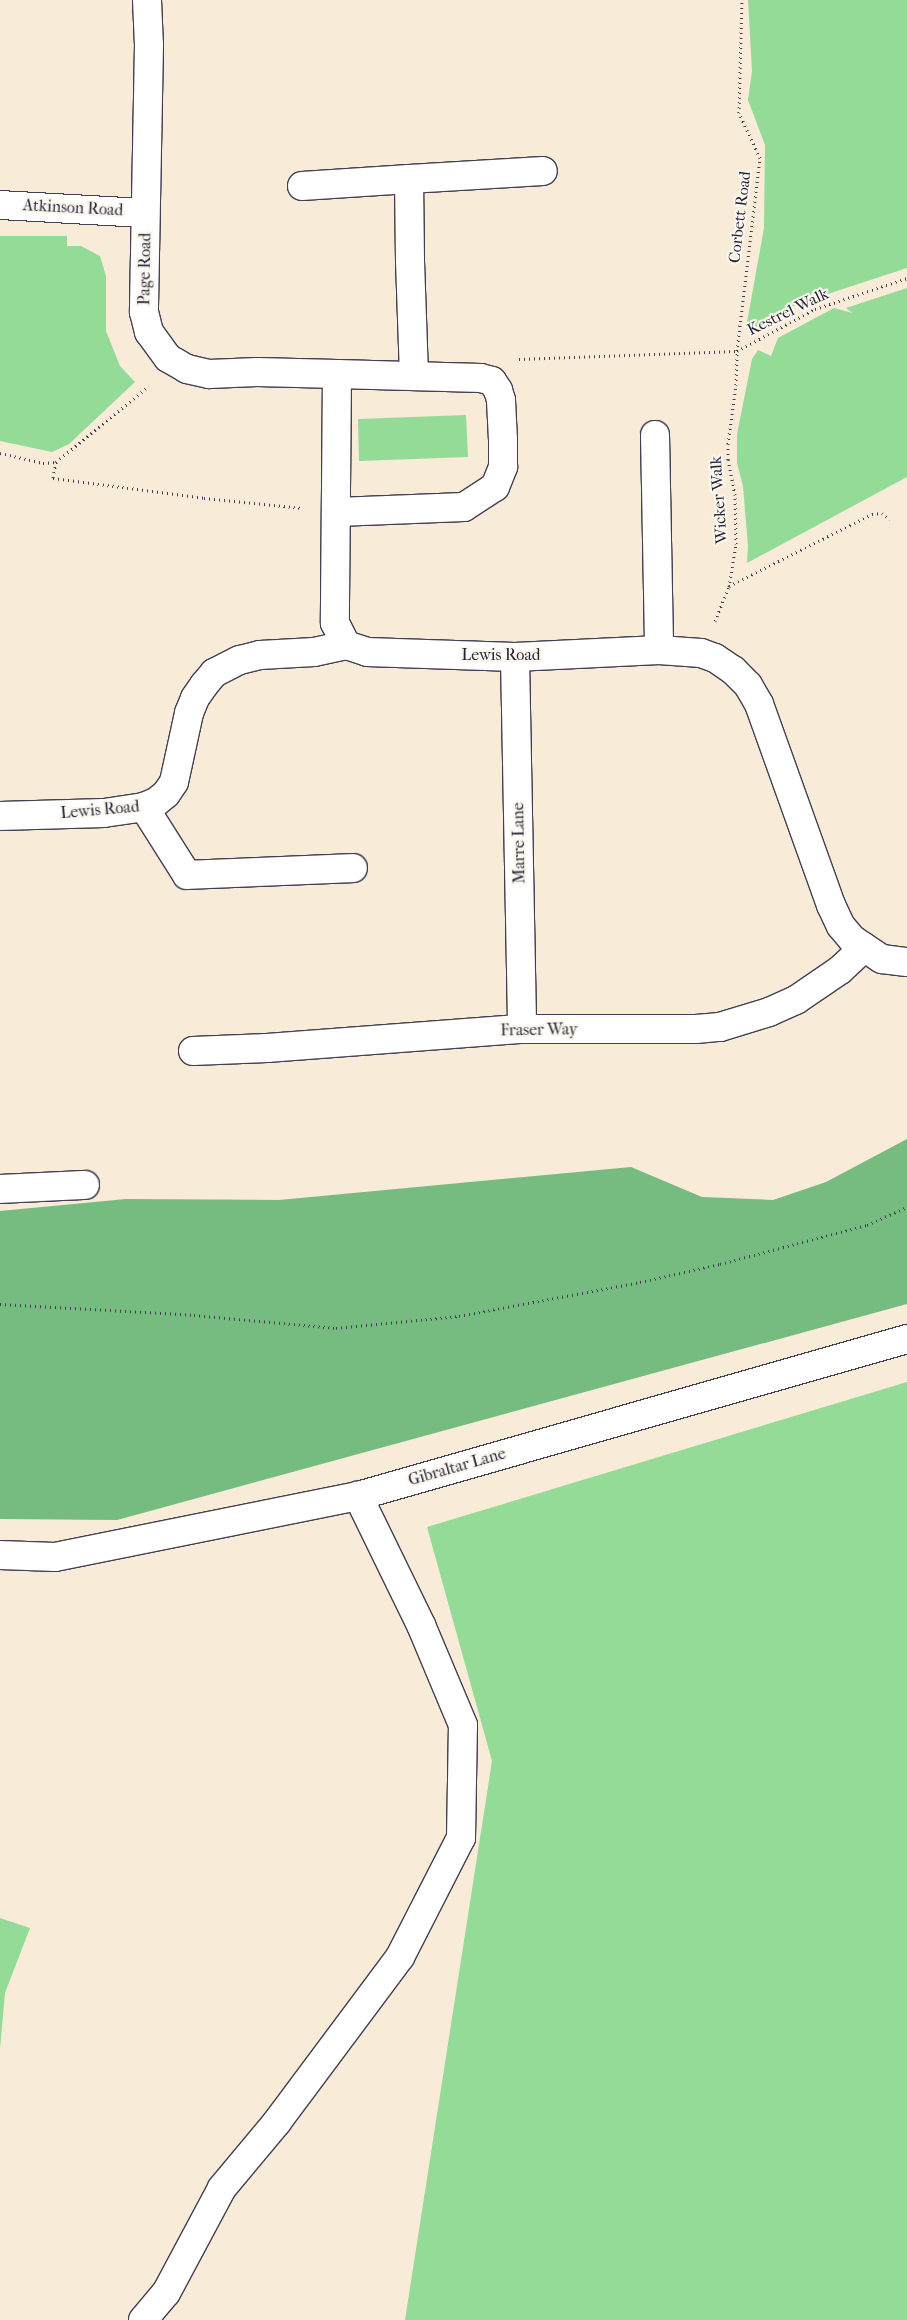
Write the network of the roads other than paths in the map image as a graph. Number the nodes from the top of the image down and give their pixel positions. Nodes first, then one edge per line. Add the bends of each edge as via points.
1 (146, 0) edge
2 (543, 171) dead end
3 (410, 179) junction
4 (302, 186) dead end
5 (0, 205) edge
6 (145, 213) junction
7 (337, 374) junction
8 (414, 376) junction
9 (655, 434) dead end
10 (337, 512) junction
11 (346, 645) junction
12 (659, 650) junction
13 (515, 657) junction
14 (144, 807) junction
15 (0, 816) edge
16 (353, 868) dead end
17 (864, 948) junction
18 (907, 962) edge
19 (522, 1029) junction
20 (193, 1051) dead end
21 (85, 1185) dead end
22 (0, 1189) edge
23 (907, 1339) edge
24 (358, 1496) junction
25 (0, 1555) edge
26 (143, 2320) edge

1 - 6 street, Page Road via 149,46
2 - 3 street
3 - 4 street
3 - 8 street
5 - 6 street, Atkinson Road
6 - 7 street, Page Road via 144,312 149,332 168,358 187,370 209,374
7 - 8 street, Page Road
7 - 10 street
8 - 10 street, Page Road via 492,381 501,400 503,440 503,466 495,487 464,507
9 - 12 street
10 - 11 street via 335,623
11 - 13 street, Lewis Road via 367,652
11 - 14 street, Lewis Road via 314,652 260,655 240,660 214,673 195,698 189,713 174,782 166,794
12 - 13 street, Lewis Road
12 - 17 street, Lewis Road via 701,653 715,658 748,685 759,704 831,905 841,926
13 - 19 street, Marre Lane
14 - 15 street, Lewis Road via 104,813
14 - 16 street via 187,875
17 - 18 street, Lewis Road via 882,959
17 - 19 street, Fraser Way via 840,970 796,1000 720,1027
19 - 20 street, Fraser Way via 276,1048
21 - 22 street
23 - 24 street, Gibraltar Lane
24 - 25 street, Gibraltar Lane via 55,1557
24 - 26 street via 421,1625 463,1725 461,1838 400,1957 277,2122 222,2188 166,2293

